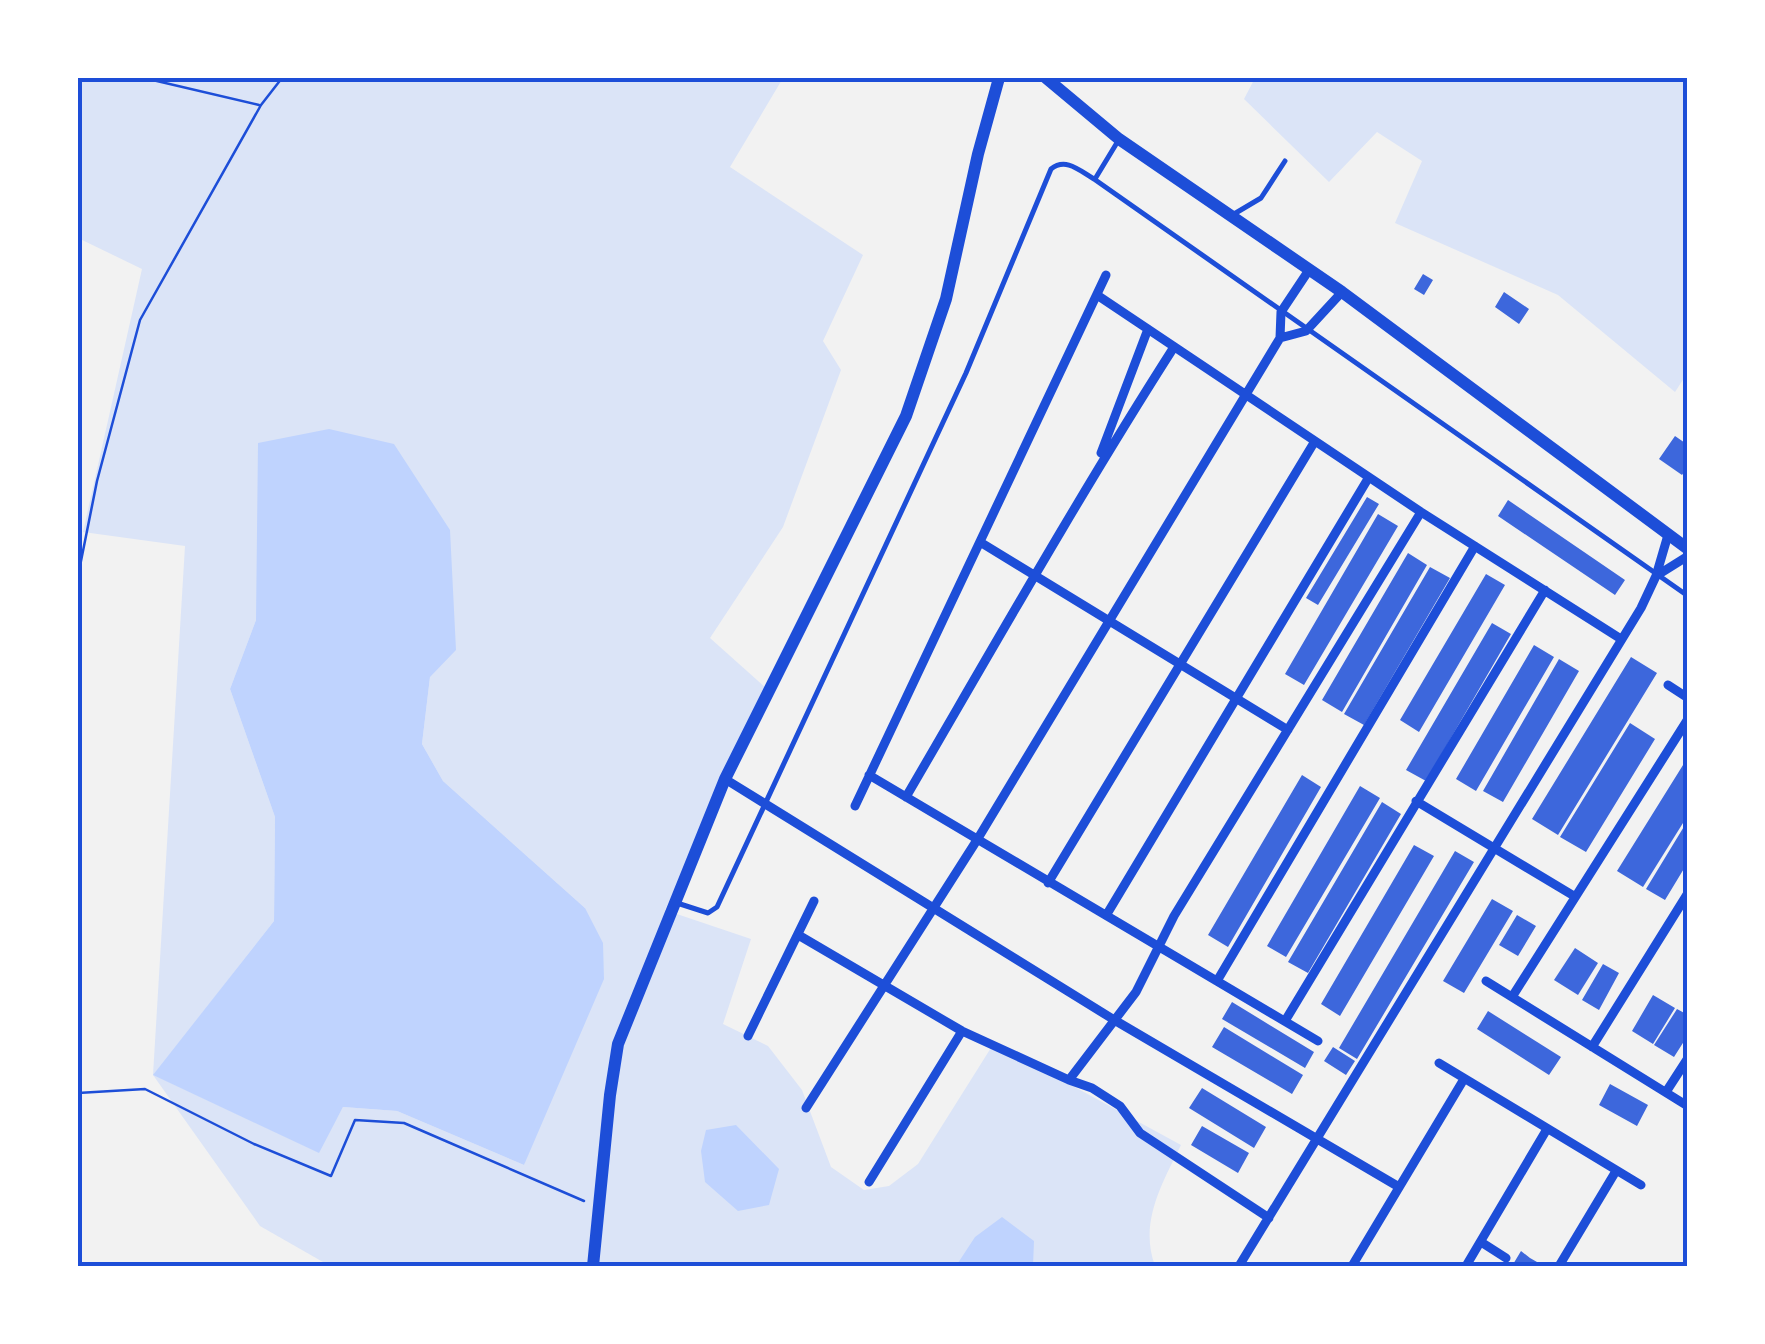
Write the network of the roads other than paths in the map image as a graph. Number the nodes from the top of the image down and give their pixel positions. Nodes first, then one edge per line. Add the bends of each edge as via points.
1 (999, 78) edge
2 (1046, 78) edge
3 (1119, 139) junction
4 (1285, 161) dead end
5 (1094, 179) junction
6 (1234, 214) junction
7 (1309, 270) junction
8 (1106, 275) dead end
9 (1342, 292) junction
10 (1097, 294) junction
11 (1281, 312) junction
12 (1148, 329) junction
13 (1306, 331) junction
14 (1280, 338) junction
15 (1174, 347) junction
16 (1246, 394) junction
17 (1315, 440) junction
18 (1092, 474) junction
19 (1370, 477) junction
20 (1421, 512) junction
21 (1668, 535) junction
22 (980, 542) junction
23 (1476, 546) junction
24 (1688, 552) edge
25 (1037, 576) junction
26 (1656, 576) junction
27 (1545, 590) junction
28 (1688, 596) edge
29 (1109, 622) junction
30 (1621, 639) junction
31 (1180, 664) junction
32 (1668, 686) dead end
33 (1236, 698) junction
34 (1688, 698) edge
35 (1688, 719) edge
36 (1288, 730) junction
37 (869, 774) junction
38 (725, 779) junction
39 (906, 797) junction
40 (1416, 800) junction
41 (766, 802) junction
42 (855, 806) dead end
43 (977, 840) junction
44 (1493, 848) junction
45 (1048, 883) junction
46 (1688, 893) edge
47 (1574, 896) junction
48 (674, 902) junction
49 (814, 902) dead end
50 (933, 909) junction
51 (1106, 914) junction
52 (800, 936) junction
53 (1160, 947) junction
54 (1217, 980) junction
55 (1486, 981) dead end
56 (884, 984) junction
57 (1512, 998) junction
58 (1116, 1021) junction
59 (1285, 1021) junction
60 (962, 1032) junction
61 (748, 1036) dead end
62 (1318, 1041) dead end
63 (1592, 1047) junction
64 (1688, 1058) edge
65 (1439, 1063) dead end
66 (1464, 1079) junction
67 (1068, 1080) junction
68 (1666, 1092) junction
69 (1686, 1105) edge
70 (806, 1108) dead end
71 (1547, 1129) junction
72 (1317, 1138) junction
73 (1616, 1170) junction
74 (868, 1182) dead end
75 (1642, 1185) dead end
76 (1398, 1187) junction
77 (1269, 1218) junction
78 (1481, 1242) junction
79 (1506, 1258) dead end
80 (593, 1266) edge
81 (1239, 1266) edge
82 (1352, 1266) edge
83 (1466, 1266) edge
84 (1559, 1266) edge

1 - 38 main road via 946,299 906,416
2 - 3 main road
3 - 5 lane
3 - 6 main road
4 - 6 lane via 1260,198
5 - 11 lane
5 - 41 lane via 1066,163 1051,169 966,373
6 - 7 main road
7 - 9 main road
7 - 11 street
8 - 10 street
9 - 13 street
9 - 21 main road
10 - 12 street
10 - 22 street
11 - 13 lane
11 - 14 street
12 - 15 street
12 - 18 street
13 - 14 street
13 - 26 lane
14 - 16 street
15 - 16 street
15 - 18 street
16 - 17 street
16 - 29 street
17 - 19 street
17 - 31 street
18 - 25 street
19 - 20 street
19 - 33 street
20 - 23 street
20 - 36 street
21 - 24 main road
21 - 26 street
22 - 25 street
22 - 37 street
23 - 27 street
23 - 54 street
24 - 26 street
25 - 29 street
25 - 39 street
26 - 28 lane
26 - 30 street
27 - 30 street
27 - 40 street
29 - 31 street
29 - 43 street
30 - 44 street
31 - 33 street
31 - 45 street
32 - 34 street
33 - 36 street
33 - 51 street
35 - 47 street
36 - 53 street
37 - 39 street
37 - 42 street
38 - 41 street
38 - 48 main road
39 - 43 street
40 - 44 street
40 - 59 street
41 - 48 lane via 716,908 708,914
41 - 50 street
43 - 45 street
43 - 50 street
44 - 47 street
44 - 72 street
45 - 51 street
46 - 63 street
47 - 57 street
48 - 80 main road via 618,1044
49 - 52 street
50 - 56 street
50 - 58 street
51 - 53 street
52 - 56 street
52 - 61 street
53 - 54 street
53 - 58 street
54 - 59 street
55 - 57 street
56 - 60 street
56 - 70 street
57 - 63 street
58 - 67 street
58 - 72 street
59 - 62 street
60 - 67 street
60 - 74 street
63 - 68 street
64 - 68 street
65 - 66 street
66 - 71 street
66 - 76 street
67 - 77 street via 1120,1106 1140,1133
68 - 69 street
71 - 73 street
71 - 78 street
72 - 76 street
72 - 77 street
73 - 75 street
73 - 84 street
76 - 82 street
77 - 81 street
78 - 79 street
78 - 83 street

